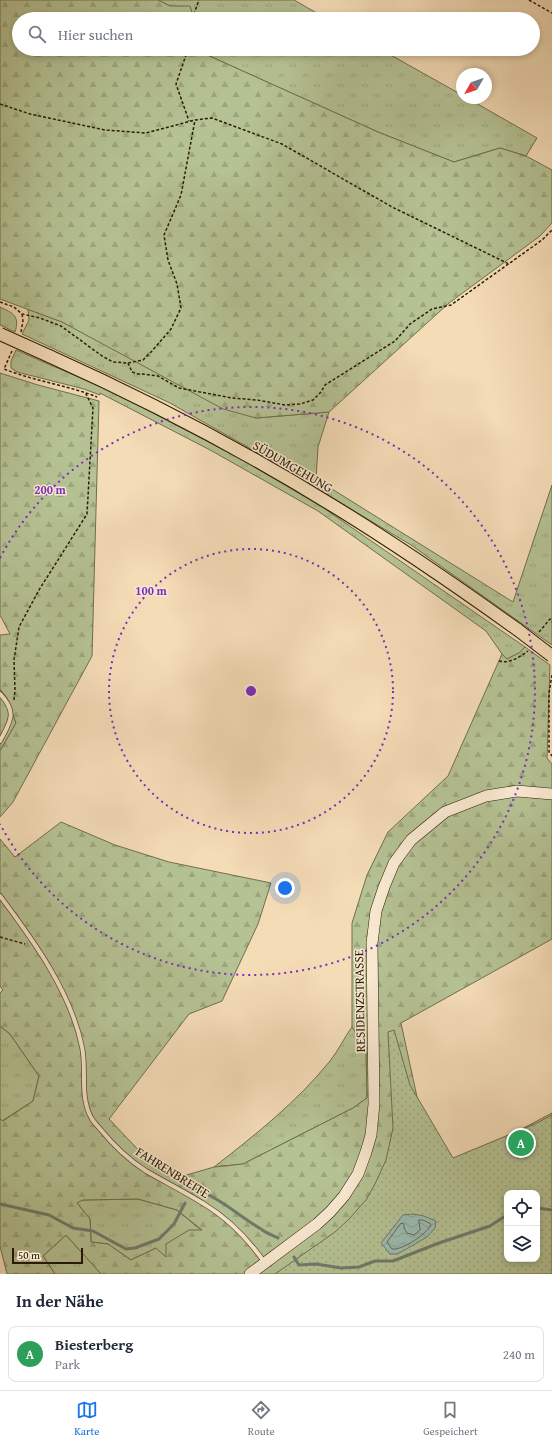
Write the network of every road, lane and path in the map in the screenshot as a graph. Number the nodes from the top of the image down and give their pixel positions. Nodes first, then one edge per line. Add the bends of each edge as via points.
1 (199, 0) edge
2 (529, 0) edge
3 (195, 12) edge
4 (552, 13) edge
5 (186, 56) edge
6 (0, 104) edge
7 (195, 120) junction
8 (190, 121) junction
9 (552, 230) edge
10 (509, 264) junction
11 (0, 302) edge
12 (22, 314) junction
13 (0, 334) edge
14 (19, 335) dead end
15 (14, 347) dead end
16 (128, 363) junction
17 (0, 368) edge
18 (4, 369) junction
19 (85, 392) junction
20 (97, 397) dead end
21 (552, 656) edge
22 (552, 675) edge
23 (0, 694) edge
24 (11, 722) junction
25 (0, 741) edge
26 (552, 756) edge
27 (552, 794) edge
28 (0, 896) edge
29 (0, 937) edge
30 (35, 946) junction
31 (265, 1263) junction
32 (250, 1274) edge

1 - 3 path
2 - 4 path
5 - 8 path via 176,84
6 - 8 path via 30,114 105,130 146,133
7 - 8 path
7 - 10 path via 212,118 282,144 392,207
7 - 16 path via 181,195 164,235 181,308 171,329 152,351 143,360
9 - 10 path
10 - 16 path via 451,305 432,309 410,324 394,341 325,385 313,400 300,404 285,405 232,398 179,388 158,376 132,372
11 - 12 path
12 - 14 path via 24,321
12 - 16 path via 61,326 102,356 113,362
13 - 21 main road, SÜDUMGEHUNG, bridge via 85,372 200,429 334,506 450,582
15 - 18 path
17 - 18 path
18 - 19 path
19 - 20 path
19 - 24 path via 93,408 87,514 19,627 14,660 15,690
22 - 26 path via 549,693 549,752
23 - 24 lane via 10,710
24 - 25 lane
27 - 31 main road, RESIDENZSTRASSE via 517,791 486,796 445,812 411,840 394,863 376,911 372,943 374,1104 371,1135 366,1152 358,1174 344,1196 317,1224
28 - 30 lane, FAHRENBREITE
29 - 30 path
30 - 31 lane, FAHRENBREITE via 59,985 73,1017 83,1048 85,1096 91,1118 114,1145 145,1170 206,1204 238,1230
31 - 32 main road, RESIDENZSTRASSE

